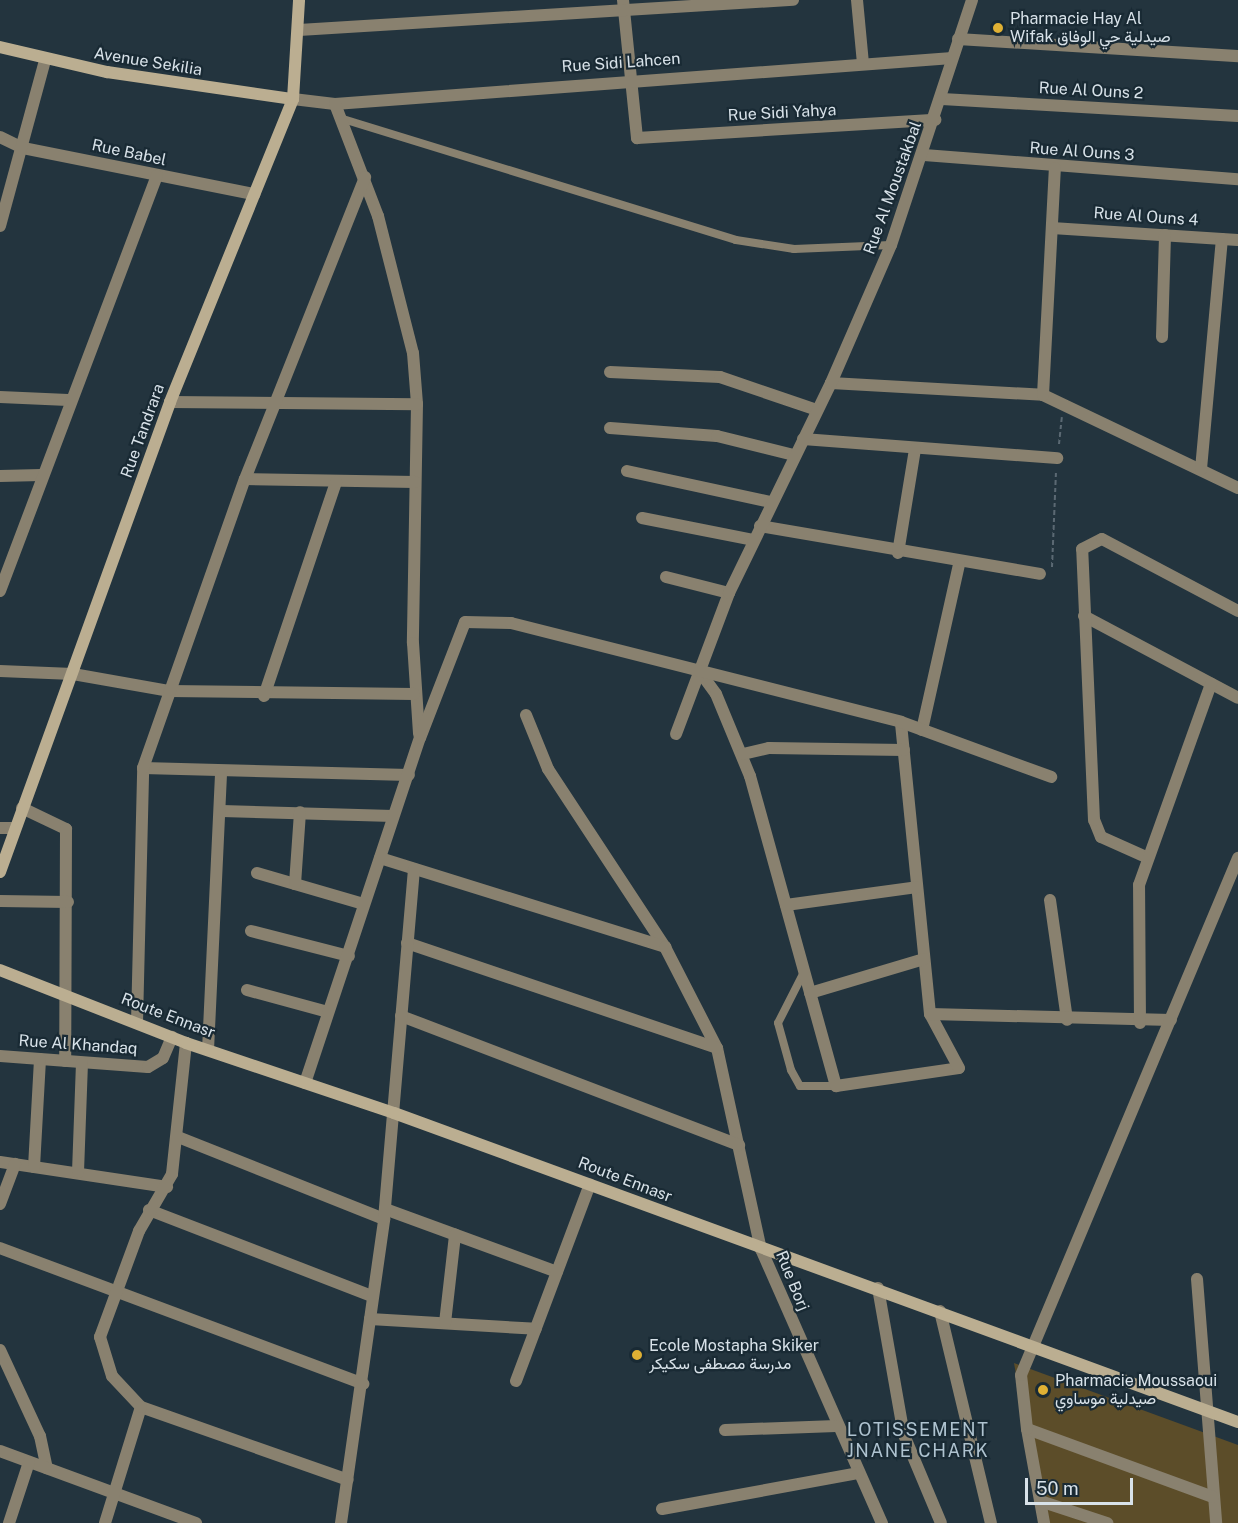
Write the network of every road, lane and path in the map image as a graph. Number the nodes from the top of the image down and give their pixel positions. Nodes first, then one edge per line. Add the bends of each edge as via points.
1 (299, 0) edge
2 (794, 0) edge
3 (857, 0) edge
4 (972, 0) edge
5 (623, 6) edge
6 (299, 30) junction
7 (958, 39) junction
8 (0, 47) edge
9 (1238, 56) edge
10 (952, 58) junction
11 (45, 60) junction
12 (863, 63) junction
13 (628, 78) junction
14 (293, 99) junction
15 (942, 99) junction
16 (335, 104) junction
17 (1238, 116) edge
18 (343, 119) junction
19 (935, 120) junction
20 (0, 137) edge
21 (23, 148) junction
22 (924, 155) junction
23 (1055, 168) junction
24 (157, 176) junction
25 (365, 177) junction
26 (1238, 179) edge
27 (254, 194) junction
28 (1, 218) edge
29 (1052, 228) junction
30 (1165, 235) junction
31 (1222, 239) junction
32 (1238, 240) edge
33 (891, 244) junction
34 (1162, 338) dead end
35 (610, 372) dead end
36 (831, 383) junction
37 (1043, 395) junction
38 (0, 397) edge
39 (68, 400) junction
40 (170, 402) junction
41 (274, 403) junction
42 (417, 404) junction
43 (1064, 405) junction
44 (817, 410) junction
45 (610, 428) dead end
46 (803, 439) junction
47 (915, 449) junction
48 (794, 455) junction
49 (1057, 458) junction
50 (1201, 469) junction
51 (627, 471) dead end
52 (41, 475) junction
53 (0, 476) edge
54 (245, 479) junction
55 (336, 482) junction
56 (415, 482) junction
57 (1238, 488) edge
58 (770, 502) junction
59 (642, 518) dead end
60 (760, 526) junction
61 (753, 540) junction
62 (898, 553) junction
63 (959, 564) junction
64 (1040, 574) joint
65 (666, 577) dead end
66 (0, 591) edge
67 (729, 593) junction
68 (1238, 611) edge
69 (1084, 615) junction
70 (0, 671) edge
71 (700, 672) junction
72 (73, 674) junction
73 (1211, 684) junction
74 (169, 691) junction
75 (414, 694) junction
76 (264, 696) junction
77 (1238, 698) edge
78 (526, 715) dead end
79 (901, 722) junction
80 (922, 729) junction
81 (676, 734) dead end
82 (420, 738) junction
83 (904, 750) junction
84 (743, 754) junction
85 (143, 768) junction
86 (221, 772) junction
87 (409, 775) junction
88 (1051, 777) dead end
89 (22, 808) junction
90 (222, 811) junction
91 (300, 812) junction
92 (393, 816) junction
93 (0, 828) edge
94 (14, 828) junction
95 (1146, 857) junction
96 (380, 858) junction
97 (1237, 863) edge
98 (414, 869) junction
99 (0, 872) edge
100 (257, 873) dead end
101 (296, 884) junction
102 (917, 887) junction
103 (1050, 900) dead end
104 (0, 901) edge
105 (68, 902) junction
106 (364, 904) junction
107 (786, 905) junction
108 (251, 931) dead end
109 (407, 943) junction
110 (665, 947) junction
111 (349, 956) junction
112 (924, 959) junction
113 (0, 970) edge
114 (804, 972) junction
115 (247, 990) dead end
116 (810, 993) junction
117 (67, 994) junction
118 (328, 1012) junction
119 (930, 1014) junction
120 (401, 1017) junction
121 (1067, 1020) junction
122 (1172, 1020) junction
123 (137, 1022) junction
124 (1140, 1023) junction
125 (172, 1037) junction
126 (186, 1043) junction
127 (717, 1048) junction
128 (208, 1050) junction
129 (0, 1056) edge
130 (40, 1059) junction
131 (65, 1061) junction
132 (82, 1063) junction
133 (305, 1083) junction
134 (836, 1086) junction
135 (394, 1113) junction
136 (178, 1137) junction
137 (739, 1145) junction
138 (0, 1162) edge
139 (15, 1164) junction
140 (34, 1167) junction
141 (78, 1172) junction
142 (590, 1184) junction
143 (167, 1187) junction
144 (0, 1204) edge
145 (149, 1210) junction
146 (384, 1214) junction
147 (455, 1234) junction
148 (0, 1248) edge
149 (761, 1249) junction
150 (557, 1272) junction
151 (1197, 1279) dead end
152 (878, 1288) junction
153 (114, 1292) junction
154 (372, 1296) junction
155 (940, 1311) junction
156 (370, 1319) junction
157 (445, 1323) junction
158 (536, 1329) junction
159 (1030, 1344) junction
160 (0, 1350) edge
161 (516, 1381) dead end
162 (363, 1384) junction
163 (141, 1407) junction
164 (1206, 1412) junction
165 (1238, 1422) edge
166 (836, 1426) junction
167 (725, 1430) dead end
168 (1027, 1430) junction
169 (0, 1451) edge
170 (29, 1462) junction
171 (47, 1467) junction
172 (858, 1473) junction
173 (348, 1480) junction
174 (115, 1492) junction
175 (1213, 1497) junction
176 (1040, 1502) junction
177 (662, 1509) dead end
178 (9, 1523) edge
179 (105, 1523) edge
180 (196, 1523) edge
181 (341, 1523) edge
182 (882, 1523) edge
183 (941, 1523) edge
184 (991, 1523) edge
185 (1044, 1523) edge
186 (1107, 1523) edge
187 (1216, 1523) edge

1 - 6 main road, Rue Tandrara
2 - 5 street
3 - 12 street
4 - 7 street, Rue Al Moustakbal
5 - 6 street
5 - 13 street
6 - 14 main road, Rue Tandrara
7 - 9 street
7 - 10 street, Rue Al Moustakbal
8 - 11 main road, Avenue Sekilia
10 - 12 street, Rue Sidi Lahcen
10 - 15 street, Rue Al Moustakbal
11 - 14 main road, Avenue Sekilia
11 - 21 street
12 - 13 street, Rue Sidi Lahcen
13 - 16 street, Rue Sidi Lahcen
13 - 19 street, Rue Sidi Yahya via 634,134 645,138
14 - 16 street, Rue Sidi Lahcen
14 - 27 main road, Rue Tandrara
15 - 17 street, Rue Al Ouns 2
15 - 19 street, Rue Al Moustakbal
16 - 18 street
18 - 25 street
18 - 33 lane via 736,240 794,249
19 - 22 street, Rue Al Moustakbal
20 - 21 street, Rue Babel
21 - 24 street, Rue Babel
21 - 28 street
22 - 23 street, Rue Al Ouns 3
22 - 33 street, Rue Al Moustakbal
23 - 26 street, Rue Al Ouns 3
23 - 29 street
24 - 27 street, Rue Babel
24 - 39 street
25 - 41 street
25 - 42 street via 405,315
27 - 40 main road, Rue Tandrara
29 - 30 street, Rue Al Ouns 4
29 - 37 street
30 - 31 street, Rue Al Ouns 4
30 - 34 street
31 - 32 street, Rue Al Ouns 4
31 - 50 street
33 - 36 street, Rue Al Moustakbal
35 - 44 street via 720,377
36 - 37 street
36 - 44 street, Rue Al Moustakbal
37 - 43 street
38 - 39 street
39 - 52 street
40 - 41 street
40 - 72 main road, Rue Tandrara
41 - 42 street
41 - 54 street
42 - 56 street
43 - 49 path
43 - 50 street
44 - 46 street, Rue Al Moustakbal
45 - 48 street via 717,436
46 - 47 street
46 - 48 street, Rue Al Moustakbal
47 - 49 street
47 - 62 street
48 - 58 street, Rue Al Moustakbal
49 - 64 path via 1053,560
50 - 57 street
51 - 58 street
52 - 53 street
52 - 66 street
54 - 55 street
54 - 74 street
55 - 56 street
55 - 76 street
56 - 75 street
58 - 60 street, Rue Al Moustakbal
59 - 61 street
60 - 61 street, Rue Al Moustakbal
60 - 62 street
61 - 67 street, Rue Al Moustakbal
62 - 63 street
63 - 64 street
63 - 80 street
65 - 67 street
67 - 71 street, Rue Al Moustakbal
68 - 69 street via 1102,539 1082,549
69 - 73 street
69 - 95 street via 1096,829 1107,841
70 - 72 street
71 - 79 street
71 - 81 street, Rue Al Moustakbal
71 - 82 street via 511,623 475,619 460,627
71 - 84 street via 716,694
72 - 74 street
72 - 89 main road, Rue Tandrara
73 - 77 street
73 - 95 street
74 - 76 street
74 - 85 street
75 - 76 street
75 - 82 street
78 - 110 street, Rue Borj via 548,769
79 - 80 street
79 - 83 street
80 - 88 street
82 - 87 street
83 - 84 street via 769,748
83 - 102 street
84 - 107 street
85 - 86 street
85 - 123 street
86 - 87 street
86 - 90 street
87 - 92 street
89 - 94 main road, Rue Tandrara
89 - 105 street via 66,829
90 - 91 street
90 - 128 street
91 - 92 street
91 - 101 street
92 - 96 street
93 - 94 street
94 - 99 main road, Rue Tandrara
95 - 124 street via 1139,885
96 - 98 street
96 - 106 street
97 - 122 street
98 - 109 street
98 - 110 street
100 - 101 street
101 - 106 street
102 - 107 street
102 - 112 street
103 - 121 street
104 - 105 street
105 - 117 street
106 - 111 street
107 - 114 street
108 - 111 street
109 - 120 street
109 - 127 street
110 - 127 street, Rue Borj
111 - 118 street
112 - 116 street
112 - 119 street
113 - 117 main road, Route Ennasr
114 - 116 street
114 - 134 lane via 778,1023 791,1070 800,1086
115 - 118 street
116 - 134 street
117 - 123 main road, Route Ennasr
117 - 131 street
118 - 133 street
119 - 121 street
119 - 134 street via 959,1068
120 - 135 street
120 - 137 street
121 - 124 street
122 - 124 street
122 - 159 street
123 - 125 main road, Route Ennasr
125 - 126 main road, Route Ennasr
125 - 132 street, Rue Al Khandaq via 153,1066
126 - 128 main road, Route Ennasr
126 - 136 street
127 - 137 street, Rue Borj
128 - 133 main road, Route Ennasr
129 - 130 street, Rue Al Khandaq
130 - 131 street, Rue Al Khandaq
130 - 140 street
131 - 132 street, Rue Al Khandaq
132 - 141 street
133 - 135 main road, Route Ennasr
135 - 142 main road, Route Ennasr
135 - 146 street
136 - 143 street
136 - 146 street
137 - 149 street, Rue Borj
138 - 139 street
139 - 140 street
139 - 144 street
140 - 141 street
141 - 143 street
142 - 149 main road, Route Ennasr
142 - 150 street
143 - 145 street
145 - 153 street
145 - 154 street
146 - 147 street
146 - 154 street
147 - 150 street
147 - 157 street
148 - 153 street
149 - 152 main road, Route Ennasr
149 - 166 street, Rue Borj
150 - 158 street
151 - 164 street
152 - 155 main road, Route Ennasr
152 - 183 street via 904,1435
153 - 162 street
153 - 163 street via 101,1346 112,1376
154 - 156 street
155 - 159 main road, Route Ennasr
155 - 184 street
156 - 157 street
156 - 162 street
157 - 158 street
158 - 161 street
159 - 164 main road, Route Ennasr
159 - 168 street via 1021,1375
160 - 171 street via 40,1436
162 - 173 street
163 - 173 street
163 - 174 street
164 - 165 main road, Route Ennasr
164 - 175 street
166 - 167 street
166 - 172 street, Rue Borj
168 - 175 street
168 - 176 street
169 - 170 street
170 - 171 street
170 - 178 street
171 - 174 street
172 - 177 street
172 - 182 street, Rue Borj
173 - 181 street
174 - 179 street
174 - 180 street
175 - 187 street
176 - 185 street
176 - 186 street

